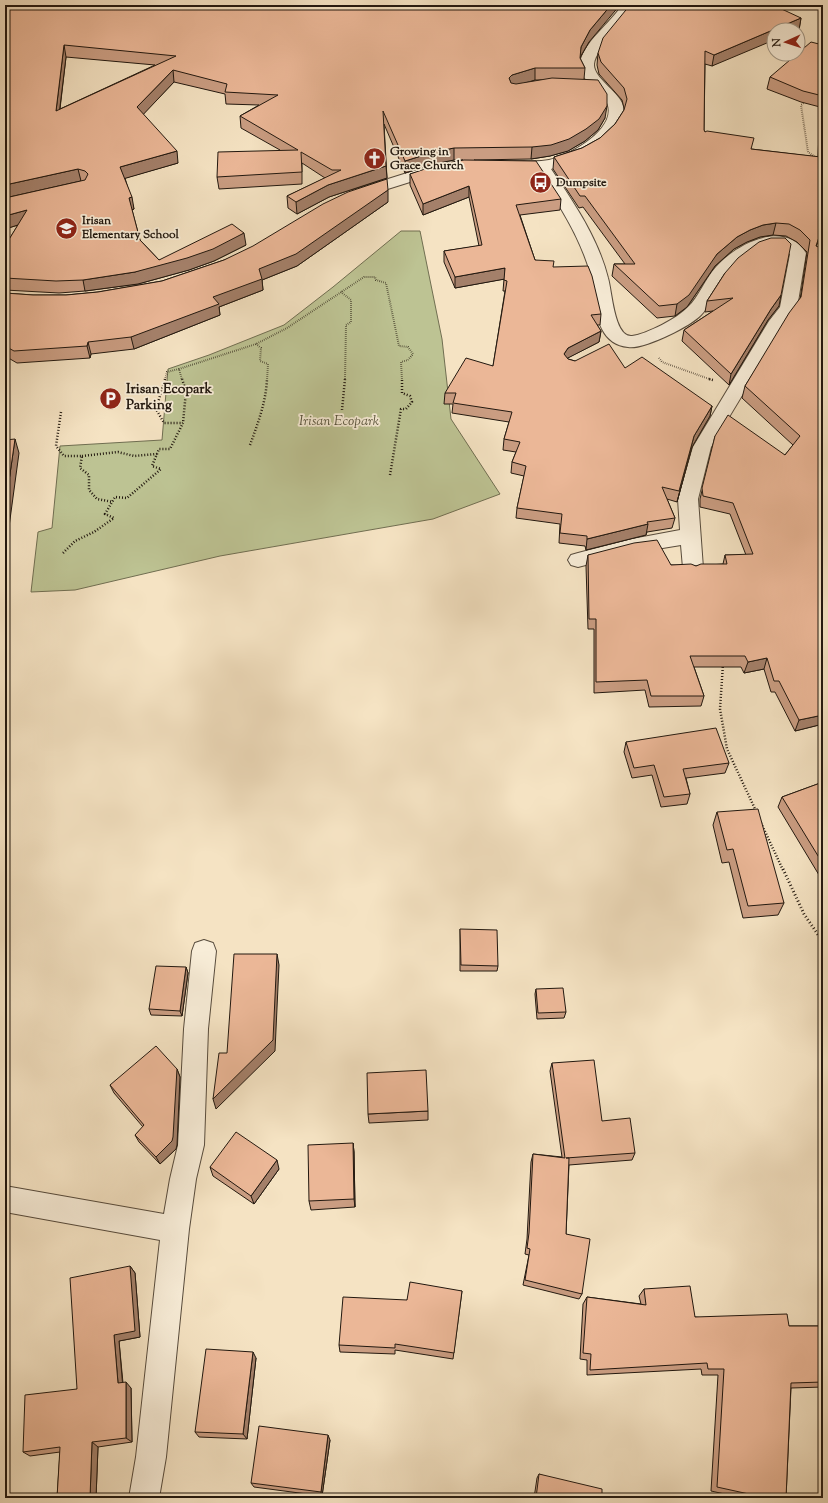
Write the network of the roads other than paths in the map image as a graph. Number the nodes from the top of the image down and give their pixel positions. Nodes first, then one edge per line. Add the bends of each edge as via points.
1 (629, 5) edge
2 (580, 85) edge
3 (602, 86) junction
4 (496, 165) edge
5 (456, 166) edge
6 (541, 166) junction
7 (342, 199) edge
8 (690, 536) junction
9 (578, 560) dead end
10 (693, 568) edge
11 (204, 951) dead end
12 (5, 1199) edge
13 (175, 1229) junction
14 (144, 1498) edge

1 - 3 street via 588,59 589,73
2 - 3 street
3 - 6 street via 615,104 616,113 605,135 568,160
4 - 6 street
5 - 7 street
6 - 8 street via 567,205 588,244 596,266 610,328 614,334 614,343 648,337 683,320 694,312 727,264 754,245 785,242 793,246 798,253 788,308 702,447 688,499
8 - 9 street via 632,546
8 - 10 street
11 - 13 street via 196,1029 191,1145
12 - 13 street
13 - 14 street

